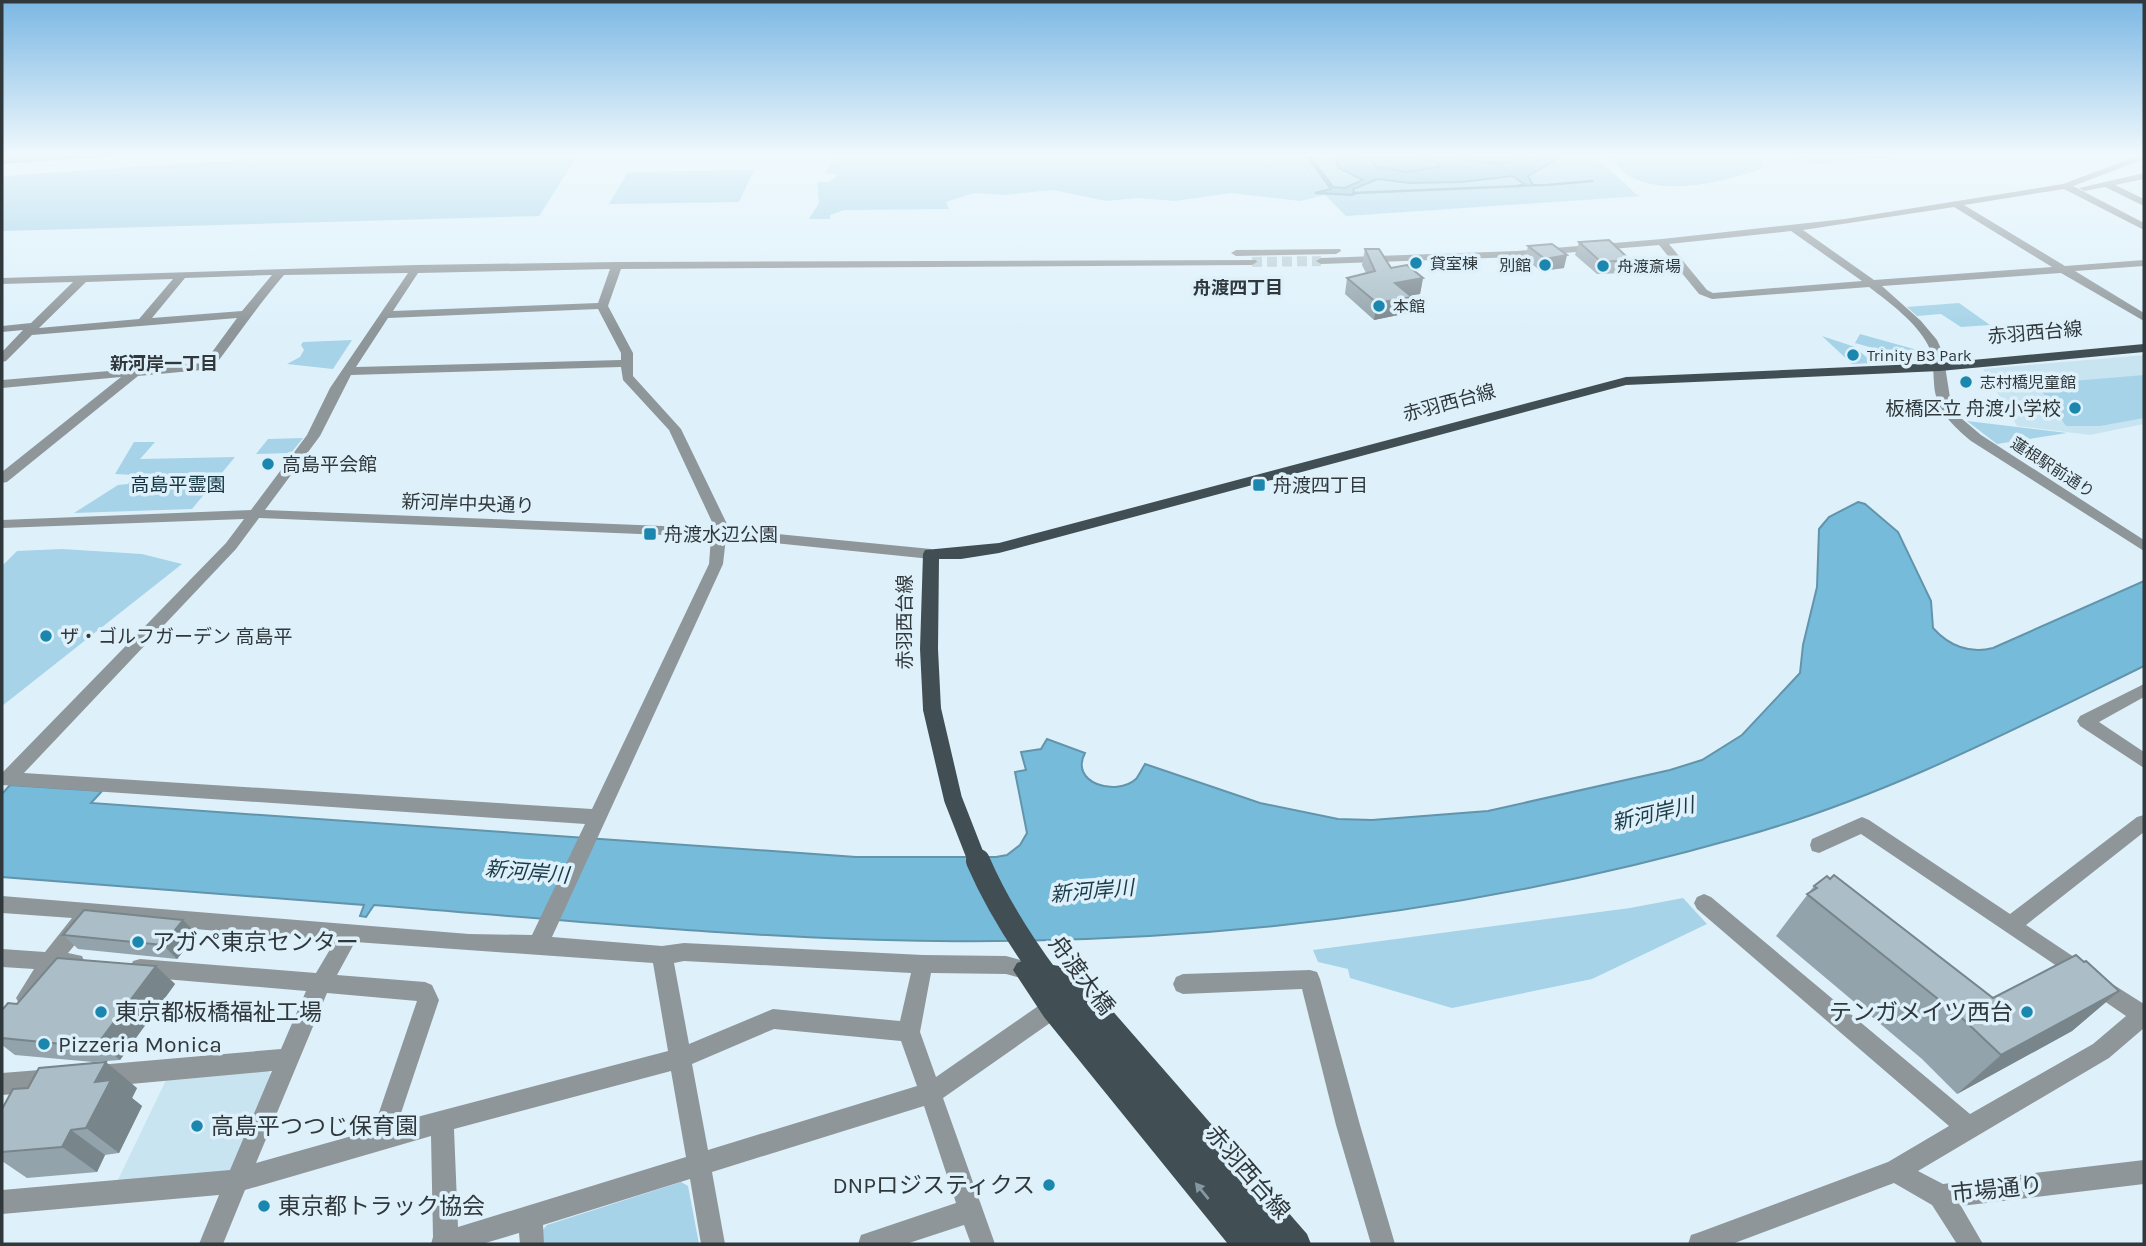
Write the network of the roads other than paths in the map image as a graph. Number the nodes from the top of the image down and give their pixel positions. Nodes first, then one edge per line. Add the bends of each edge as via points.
1 (1899, 213) edge
2 (1971, 213) edge
3 (2120, 213) edge
4 (2142, 224) edge
5 (1794, 228) junction
6 (1662, 242) junction
7 (1517, 254) junction
8 (1321, 261) tunnel mouth
9 (1252, 262) tunnel mouth
10 (1063, 263) junction
11 (2144, 263) edge
12 (617, 265) junction
13 (416, 268) junction
14 (2064, 269) junction
15 (281, 272) junction
16 (182, 275) junction
17 (83, 278) junction
18 (2, 281) edge
19 (1869, 284) junction
20 (71, 289) junction
21 (2, 292) edge
22 (602, 306) junction
23 (245, 314) junction
24 (385, 315) junction
25 (2144, 318) edge
26 (142, 323) junction
27 (2, 329) edge
28 (31, 329) junction
29 (7, 348) edge
30 (2144, 348) edge
31 (2, 358) edge
32 (626, 363) junction
33 (1940, 367) junction
34 (347, 371) junction
35 (135, 372) junction
36 (2, 384) edge
37 (2, 479) edge
38 (256, 514) junction
39 (2, 524) edge
40 (720, 533) junction
41 (2144, 546) edge
42 (931, 554) junction
43 (2144, 690) edge
44 (932, 709) joint
45 (2144, 761) edge
46 (5, 779) edge
47 (597, 819) junction
48 (2144, 822) edge
49 (1819, 845) dead end
50 (1704, 903) dead end
51 (2, 904) edge
52 (92, 910) junction
53 (2010, 926) junction
54 (350, 933) junction
55 (538, 945) junction
56 (662, 955) junction
57 (2, 958) edge
58 (50, 961) junction
59 (91, 964) edge
60 (923, 964) junction
61 (118, 967) edge
62 (1026, 970) junction
63 (321, 983) junction
64 (1183, 984) dead end
65 (1052, 1009) junction
66 (2144, 1015) edge
67 (15, 1017) edge
68 (909, 1031) junction
69 (680, 1058) junction
70 (288, 1059) junction
71 (2, 1084) edge
72 (931, 1093) junction
73 (442, 1121) junction
74 (1970, 1129) junction
75 (1180, 1137) joint
76 (381, 1139) junction
77 (700, 1165) junction
78 (1895, 1171) junction
79 (2144, 1172) edge
80 (237, 1181) junction
81 (1941, 1196) junction
82 (2, 1202) edge
83 (971, 1210) junction
84 (530, 1217) junction
85 (211, 1244) edge
86 (444, 1244) edge
87 (532, 1244) edge
88 (713, 1244) edge
89 (870, 1244) edge
90 (983, 1244) edge
91 (1245, 1244) edge
92 (1273, 1244) edge
93 (1297, 1244) edge
94 (1383, 1244) edge
95 (1700, 1244) edge
96 (1971, 1244) edge

1 - 5 street
2 - 14 street
3 - 4 street
5 - 6 street
5 - 19 street, 蓮根駅前通り
6 - 7 street
6 - 19 street via 1703,292 1712,296
7 - 8 street
7 - 10 street via 1250,252
9 - 10 street
10 - 12 street
11 - 14 street
12 - 13 street
12 - 22 street
13 - 15 street
13 - 24 street
14 - 19 street
14 - 25 street
15 - 16 street
15 - 23 street
16 - 17 street
16 - 26 street
17 - 18 street
17 - 20 street
19 - 33 street, 蓮根駅前通り via 1904,310 1931,340
20 - 21 street
20 - 28 street
22 - 24 street
22 - 32 street via 625,348
23 - 26 street
23 - 35 street via 208,366
24 - 34 street
26 - 28 street
27 - 28 street
28 - 29 street
29 - 31 street
30 - 33 main road, 赤羽西台線
32 - 34 street
32 - 40 street via 627,377 675,429 720,524
33 - 41 street, 蓮根駅前通り via 1945,405 1968,431
33 - 42 main road, 赤羽西台線 via 1626,381 999,548
34 - 38 street via 313,436
35 - 36 street
35 - 37 street
38 - 39 street, 新河岸中央通り
38 - 40 street, 新河岸中央通り
38 - 46 street via 231,546
40 - 42 street, 新河岸中央通り
40 - 47 street via 716,564
42 - 44 main road, 赤羽西台線
43 - 45 street via 2086,721
44 - 75 main road, 舟渡大橋, bridge via 963,829 1004,908 1035,960
46 - 47 street
47 - 55 street
48 - 53 street
49 - 53 street via 1862,825
50 - 74 street
51 - 52 street
52 - 54 street
52 - 58 street
53 - 66 street
54 - 55 street
54 - 63 street
55 - 56 street
56 - 60 street via 684,952
56 - 69 street
57 - 58 street
58 - 59 street
58 - 67 street
60 - 62 street via 1006,965
60 - 68 street
61 - 63 street
62 - 65 main road
62 - 93 main road via 1068,976
63 - 70 street
63 - 76 street via 425,992 428,1000
64 - 94 street via 1310,979
65 - 72 street
91 -> 65 main road
66 - 74 street via 2101,1051
68 - 69 street via 774,1019
68 - 72 street
69 - 73 street
69 - 77 street
70 - 71 street
70 - 80 street
72 - 77 street
72 - 83 street
73 - 76 street
73 - 86 street
74 - 78 street
75 - 92 main road, 赤羽西台線
76 - 80 street
77 - 84 street
77 - 88 street
78 - 81 street, 市場通り
78 - 95 street
79 - 81 street, 市場通り
80 - 82 street
80 - 85 street
81 - 96 street
83 - 89 street
83 - 90 street
84 - 86 street
84 - 87 street

